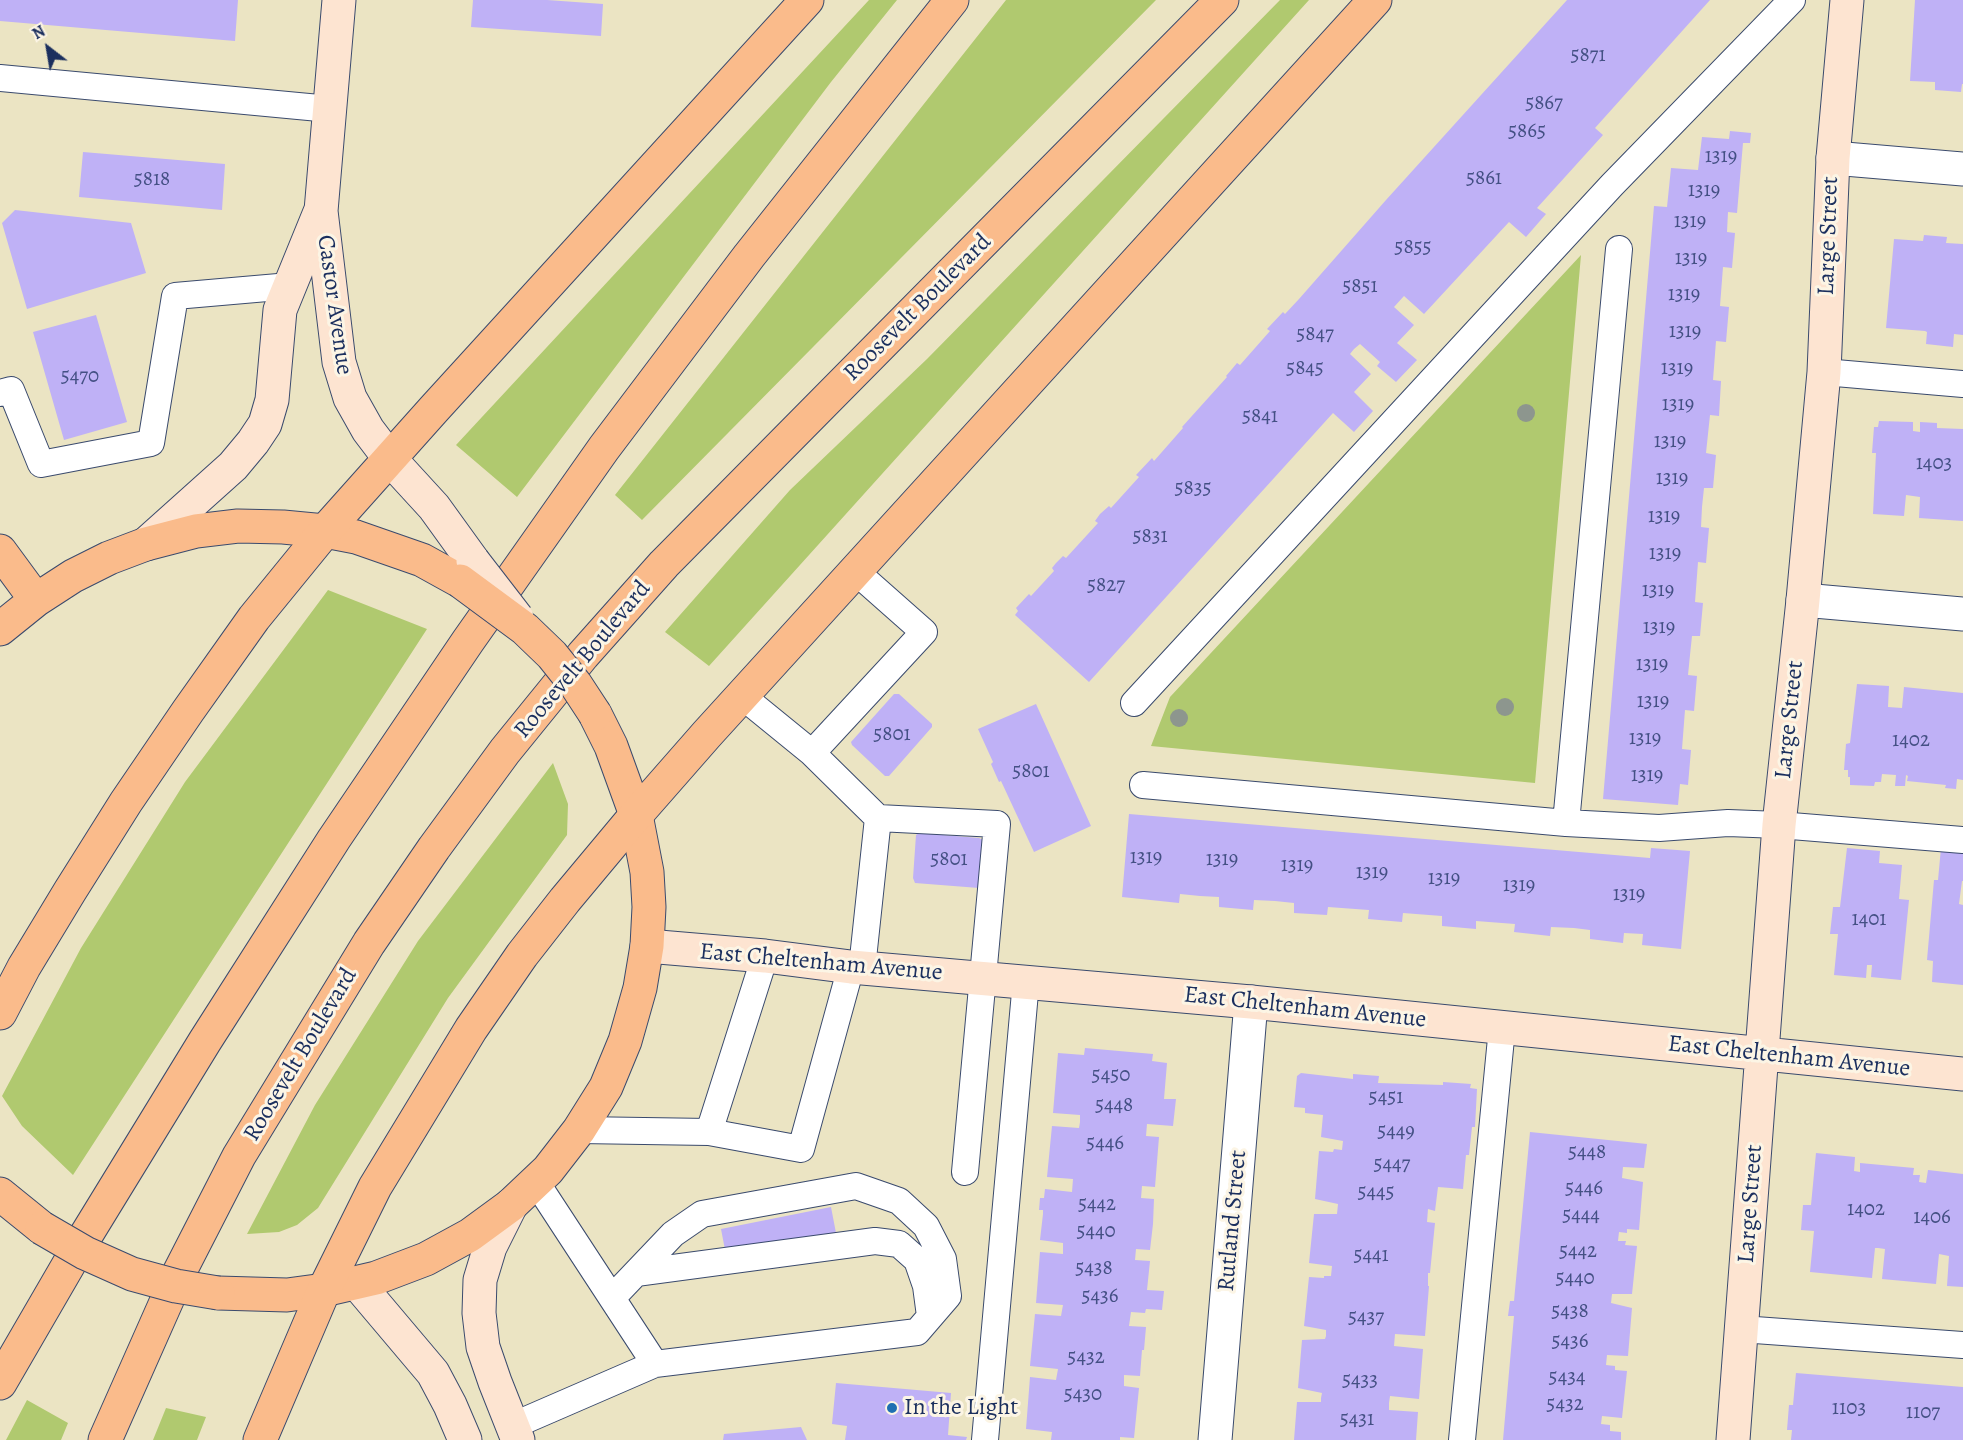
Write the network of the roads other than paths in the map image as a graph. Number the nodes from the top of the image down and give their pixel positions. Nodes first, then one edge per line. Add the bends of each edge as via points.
1 (339, 0) edge
2 (952, 0) edge
3 (1222, 0) edge
4 (1375, 0) edge
5 (1792, 0) edge
6 (1847, 0) edge
7 (798, 3) edge
8 (0, 78) edge
9 (330, 109) junction
10 (1833, 158) junction
11 (1963, 169) edge
12 (321, 211) junction
13 (1619, 249) dead end
14 (290, 286) junction
15 (1824, 372) junction
16 (1963, 384) edge
17 (0, 393) edge
18 (390, 459) junction
19 (325, 531) junction
20 (146, 544) junction
21 (0, 551) edge
22 (467, 571) junction
23 (855, 571) junction
24 (36, 600) junction
25 (1803, 600) junction
26 (1963, 614) edge
27 (0, 629) edge
28 (742, 696) junction
29 (1134, 703) dead end
30 (812, 753) junction
31 (1143, 785) dead end
32 (636, 815) junction
33 (878, 818) junction
34 (1566, 822) junction
35 (1779, 825) junction
36 (1963, 840) edge
37 (647, 946) junction
38 (765, 956) junction
39 (856, 968) junction
40 (984, 978) junction
41 (1026, 981) junction
42 (1251, 1002) junction
43 (0, 1013) edge
44 (1502, 1028) junction
45 (1762, 1055) junction
46 (1963, 1074) edge
47 (579, 1130) junction
48 (709, 1132) junction
49 (965, 1172) dead end
50 (536, 1182) junction
51 (0, 1194) edge
52 (512, 1205) junction
53 (636, 1273) junction
54 (357, 1283) junction
55 (324, 1290) junction
56 (612, 1298) junction
57 (930, 1316) junction
58 (1741, 1329) junction
59 (1963, 1345) edge
60 (655, 1364) junction
61 (0, 1383) edge
62 (515, 1433) edge
63 (105, 1440) edge
64 (260, 1440) edge
65 (465, 1440) edge
66 (986, 1440) edge
67 (1215, 1440) edge
68 (1462, 1440) edge
69 (1733, 1440) edge

1 - 9 street, Castor Avenue
2 - 61 main road via 749,256 604,448 468,641 334,839 205,1041
3 - 63 main road, Roosevelt Boulevard via 664,564 505,751 369,943 239,1155 179,1273
4 - 23 main road
5 - 29 lane via 1612,185
6 - 10 street, Large Street
7 - 18 main road
8 - 9 lane
9 - 12 street, Castor Avenue
10 - 11 street
10 - 15 street, Large Street
12 - 14 street, Castor Avenue
12 - 18 street, Castor Avenue via 339,362 350,398
13 - 34 lane
14 - 17 lane via 175,296 151,444 41,464 11,390
14 - 20 street, Castor Avenue via 280,310 272,400 265,424 234,466
15 - 16 lane
15 - 25 street, Large Street
18 - 19 main road
18 - 22 street, Castor Avenue via 434,507
19 - 20 main road via 238,526 196,531
19 - 22 main road
19 - 43 main road via 254,618 163,748 70,891
20 - 24 main road via 73,576
21 - 24 main road
22 - 32 main road, bridge via 552,655 576,685 611,746
23 - 28 main road
23 - 30 lane via 924,632
24 - 27 main road
25 - 26 street
25 - 35 street, Large Street
28 - 30 lane
28 - 32 main road
30 - 33 lane
31 - 34 lane
32 - 37 main road via 647,872
32 - 55 main road via 522,955 471,1029 375,1187
33 - 39 lane
33 - 40 lane via 997,824
34 - 35 lane via 1659,828 1728,823
35 - 36 lane
35 - 45 street, Large Street
37 - 38 street, East Cheltenham Avenue
37 - 47 main road via 625,1041 606,1087
38 - 39 street, East Cheltenham Avenue
38 - 48 lane
39 - 40 street, East Cheltenham Avenue
39 - 48 lane via 801,1149
40 - 41 street, East Cheltenham Avenue
40 - 49 lane
41 - 42 street, East Cheltenham Avenue
41 - 66 lane
42 - 44 street, East Cheltenham Avenue
42 - 67 street, Rutland Street
44 - 45 street, East Cheltenham Avenue
44 - 68 lane
45 - 46 street, East Cheltenham Avenue
45 - 58 street, Large Street
47 - 48 lane
47 - 50 main road
50 - 52 main road
50 - 56 lane
51 - 55 main road, bridge via 42,1228 132,1274 218,1293 287,1295
52 - 54 main road via 470,1235 426,1259
52 - 62 street via 490,1247 480,1280 479,1313 483,1347
53 - 56 lane
53 - 57 lane via 875,1241 899,1244 917,1260
53 - 57 lane via 673,1234 702,1214 856,1186 899,1201 926,1226 943,1259 948,1296
54 - 55 main road
54 - 65 street via 433,1373
55 - 64 main road
56 - 60 lane
57 - 60 lane via 917,1332
58 - 59 lane
58 - 69 street, Large Street
60 - 62 lane

